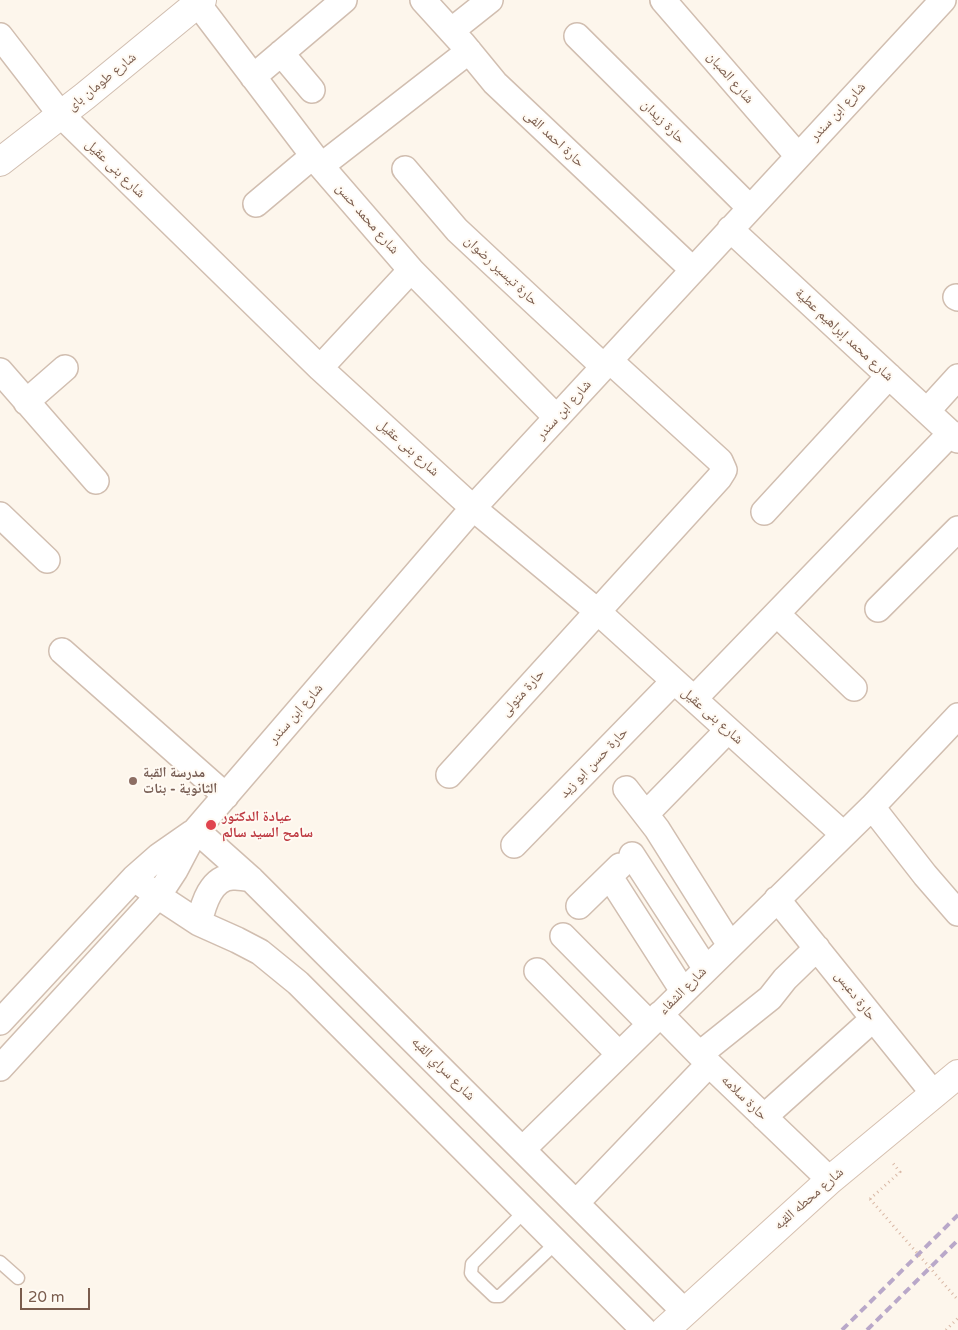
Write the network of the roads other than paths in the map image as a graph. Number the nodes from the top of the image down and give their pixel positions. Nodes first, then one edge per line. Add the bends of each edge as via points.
1 (344, 0) edge
2 (423, 0) edge
3 (490, 0) edge
4 (663, 0) edge
5 (942, 0) edge
6 (198, 1) edge
7 (451, 31) junction
8 (0, 36) edge
9 (577, 36) dead end
10 (469, 51) junction
11 (281, 53) junction
12 (253, 77) junction
13 (312, 90) dead end
14 (61, 115) junction
15 (798, 156) junction
16 (317, 161) junction
17 (0, 162) edge
18 (405, 169) dead end
19 (256, 204) dead end
20 (750, 208) junction
21 (730, 229) junction
22 (411, 270) junction
23 (693, 270) junction
24 (606, 363) junction
25 (65, 368) dead end
26 (320, 368) junction
27 (889, 376) junction
28 (958, 377) edge
29 (10, 391) edge
30 (927, 411) junction
31 (556, 418) junction
32 (954, 437) edge
33 (719, 478) joint
34 (96, 480) dead end
35 (473, 508) junction
36 (764, 512) dead end
37 (0, 515) edge
38 (958, 529) edge
39 (47, 560) dead end
40 (878, 609) dead end
41 (597, 612) junction
42 (776, 614) junction
43 (62, 651) dead end
44 (674, 680) junction
45 (854, 688) dead end
46 (694, 699) junction
47 (958, 716) edge
48 (728, 730) junction
49 (449, 775) dead end
50 (626, 789) dead end
51 (226, 796) junction
52 (872, 807) junction
53 (652, 822) junction
54 (196, 830) junction
55 (843, 834) junction
56 (514, 845) dead end
57 (632, 855) junction
58 (610, 876) junction
59 (134, 878) junction
60 (251, 879) junction
61 (158, 896) junction
62 (777, 898) junction
63 (580, 906) dead end
64 (958, 913) edge
65 (199, 923) junction
66 (563, 936) dead end
67 (730, 945) junction
68 (817, 948) junction
69 (706, 969) junction
70 (537, 971) dead end
71 (682, 991) junction
72 (655, 1019) junction
73 (873, 1019) junction
74 (0, 1022) edge
75 (619, 1054) junction
76 (704, 1060) junction
77 (0, 1068) edge
78 (958, 1074) edge
79 (934, 1094) junction
80 (764, 1117) junction
81 (523, 1149) junction
82 (830, 1180) junction
83 (576, 1203) junction
84 (525, 1211) junction
85 (557, 1242) junction
86 (0, 1262) edge
87 (18, 1278) dead end
88 (685, 1312) junction
89 (644, 1330) edge
90 (665, 1330) edge

1 - 11 street
2 - 7 street, حارة احمد الفى
3 - 7 street
4 - 15 street, شارع الصبان
5 - 15 street, شارع ابن سندر
6 - 12 street, شارع محمد حسن
6 - 14 main road, شارع طومان باى
7 - 10 street, حارة احمد الفى
8 - 14 street, شارع بنى عقيل
9 - 20 street, حارة زيدان
10 - 16 street
10 - 23 street, حارة احمد الفى via 495,83
11 - 12 street
11 - 13 street
12 - 16 street, شارع محمد حسن
14 - 17 main road, شارع طومان باى
14 - 26 street, شارع بنى عقيل
15 - 20 street, شارع ابن سندر
16 - 19 street
16 - 22 street, شارع محمد حسن
18 - 24 street, حارة تيسير رضوان via 457,230
20 - 21 street, شارع ابن سندر
21 - 23 street, شارع ابن سندر
21 - 27 street, شارع محمد إبراهيم عطية
22 - 26 street
22 - 31 street, شارع محمد حسن
23 - 24 street, شارع ابن سندر
24 - 31 street, شارع ابن سندر
24 - 33 street, حارة تيسير رضوان via 720,461 724,470
25 - 29 street
26 - 35 street, شارع بنى عقيل
27 - 30 street, شارع محمد إبراهيم عطية
27 - 36 street
28 - 30 street
29 - 34 street
30 - 32 street, شارع محمد إبراهيم عطية
31 - 35 street, شارع ابن سندر
32 - 42 street
33 - 41 street, حارة متولى
35 - 41 street, شارع بنى عقيل
35 - 51 street, شارع ابن سندر
37 - 39 street
38 - 40 street
41 - 44 street, شارع بنى عقيل
41 - 49 street, حارة متولى
42 - 45 street
42 - 46 street
43 - 51 street
44 - 46 street, شارع بنى عقيل
44 - 56 street, حارة حسن ابو زيد
46 - 48 street, شارع بنى عقيل
47 - 52 street, شارع الشفاء
48 - 53 street
48 - 55 street, شارع بنى عقيل
50 - 53 street
51 - 54 street, شارع ابن سندر
52 - 55 street, شارع الشفاء
52 - 64 street
53 - 57 street
53 - 67 street
54 - 59 street, شارع ابن سندر
54 - 60 street, شارع سراي القبه
54 - 61 street, شارع ابن سندر
55 - 62 street, شارع الشفاء
57 - 58 street
57 - 69 street
58 - 63 street
58 - 71 street
59 - 61 street
59 - 74 street, شارع ابن سندر
60 - 65 street via 234,876 211,889
60 - 81 street, شارع سراي القبه
61 - 65 street
61 - 77 street, شارع ابن سندر
62 - 67 street, شارع الشفاء
62 - 68 street, حارة دعبس
65 - 84 street via 260,952 298,983
66 - 72 street, حارة سلامه
67 - 69 street, شارع الشفاء
68 - 73 street, حارة دعبس
68 - 76 street
69 - 71 street, شارع الشفاء
70 - 75 street
71 - 72 street, شارع الشفاء
72 - 75 street, شارع الشفاء
72 - 76 street, حارة سلامه
73 - 79 street, حارة دعبس
73 - 80 street
75 - 81 street, شارع الشفاء
76 - 80 street, حارة سلامه
76 - 83 street
78 - 79 main road, شارع محطه القبه
79 - 82 main road, شارع محطه القبه
80 - 82 street, حارة سلامه
81 - 83 street, شارع سراي القبه
82 - 88 main road, شارع محطه القبه
83 - 88 street, شارع سراي القبه
84 - 85 street
84 - 85 lane via 472,1264 471,1273 489,1292 494,1296 505,1293
85 - 89 street
86 - 87 lane
88 - 90 main road, شارع محطه القبه

